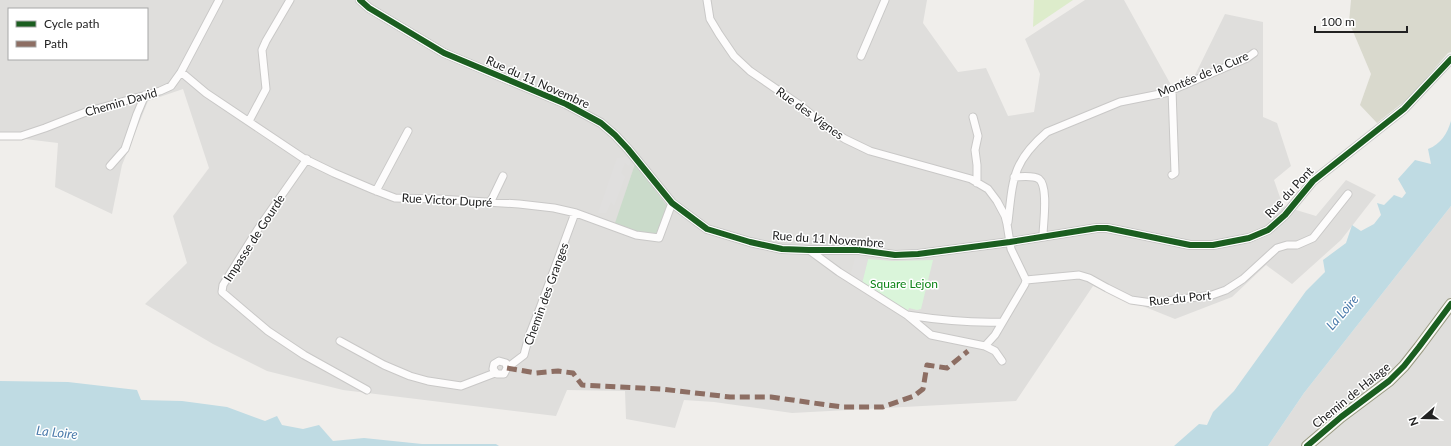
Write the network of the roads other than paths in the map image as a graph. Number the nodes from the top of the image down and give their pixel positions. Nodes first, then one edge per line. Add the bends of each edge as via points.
1 (219, 0) edge
2 (290, 0) edge
3 (360, 0) edge
4 (707, 0) edge
5 (885, 0) edge
6 (1254, 53) dead end
7 (861, 56) dead end
8 (1451, 59) edge
9 (181, 72) junction
10 (1172, 90) junction
11 (145, 95) junction
12 (974, 117) dead end
13 (249, 120) junction
14 (408, 131) dead end
15 (0, 136) edge
16 (307, 159) junction
17 (110, 166) dead end
18 (1172, 175) dead end
19 (503, 176) dead end
20 (1014, 177) junction
21 (977, 183) junction
22 (376, 191) junction
23 (1348, 194) dead end
24 (490, 202) junction
25 (672, 203) junction
26 (574, 213) junction
27 (1008, 224) junction
28 (1043, 236) junction
29 (1010, 242) junction
30 (809, 250) junction
31 (1026, 280) junction
32 (1451, 304) edge
33 (907, 315) junction
34 (1002, 322) junction
35 (340, 341) dead end
36 (985, 346) junction
37 (1002, 361) dead end
38 (507, 368) junction
39 (495, 373) junction
40 (367, 390) dead end
41 (1307, 446) edge

1 - 9 street, Chemin David
2 - 13 street via 262,50 266,89
3 - 25 street, Rue du 11 Novembre via 444,53 566,104 601,123 628,148
4 - 21 street, Rue des Vignes via 710,19 734,56 750,71 802,106 826,127 870,151 971,179
5 - 7 street
6 - 10 street, Montée de la Cure
8 - 28 street, Rue du Pont via 1404,109 1313,181 1285,215 1268,230 1249,238 1213,246 1190,245 1107,228
9 - 11 street, Chemin David via 171,86
9 - 13 street, Rue Victor Dupré via 206,93
10 - 18 street via 1175,173
10 - 20 street, Montée de la Cure via 1120,102 1047,132 1022,158
11 - 15 street, Chemin David via 86,112 22,136
11 - 17 street via 125,149
12 - 21 street via 978,136 975,150
13 - 16 street, Rue Victor Dupré
14 - 22 street
16 - 22 street, Rue Victor Dupré
16 - 40 street, Impasse de Gourde via 258,229 225,282 222,292 268,331 304,355
19 - 24 street
20 - 27 street, Montée de la Cure
20 - 28 street via 1033,177 1042,183
21 - 27 street, Rue des Vignes via 988,189
22 - 24 street, Rue Victor Dupré via 395,198
23 - 31 street, Rue du Port via 1314,238 1298,245 1277,248 1242,279 1226,290 1212,295 1152,303 1131,300 1079,275
24 - 26 street, Rue Victor Dupré via 554,208
25 - 26 street, Rue Victor Dupré via 660,238 636,235
25 - 30 street, Rue du 11 Novembre via 707,229 782,249
26 - 38 street, Chemin des Granges via 529,336 526,351
27 - 29 street, Rue des Vignes
28 - 29 street, Rue du Pont
29 - 30 street, Rue du 11 Novembre via 903,255 859,250
29 - 31 street, Rue des Vignes
30 - 33 street
31 - 34 street
32 - 41 main road, Chemin de Halage via 1404,366 1389,381
33 - 34 street via 952,322
33 - 36 street via 931,335
34 - 36 street
35 - 39 street via 384,365 428,381 461,386
36 - 37 street via 995,351
38 - 39 street via 502,375
38 - 39 street via 504,362 497,361 493,367

